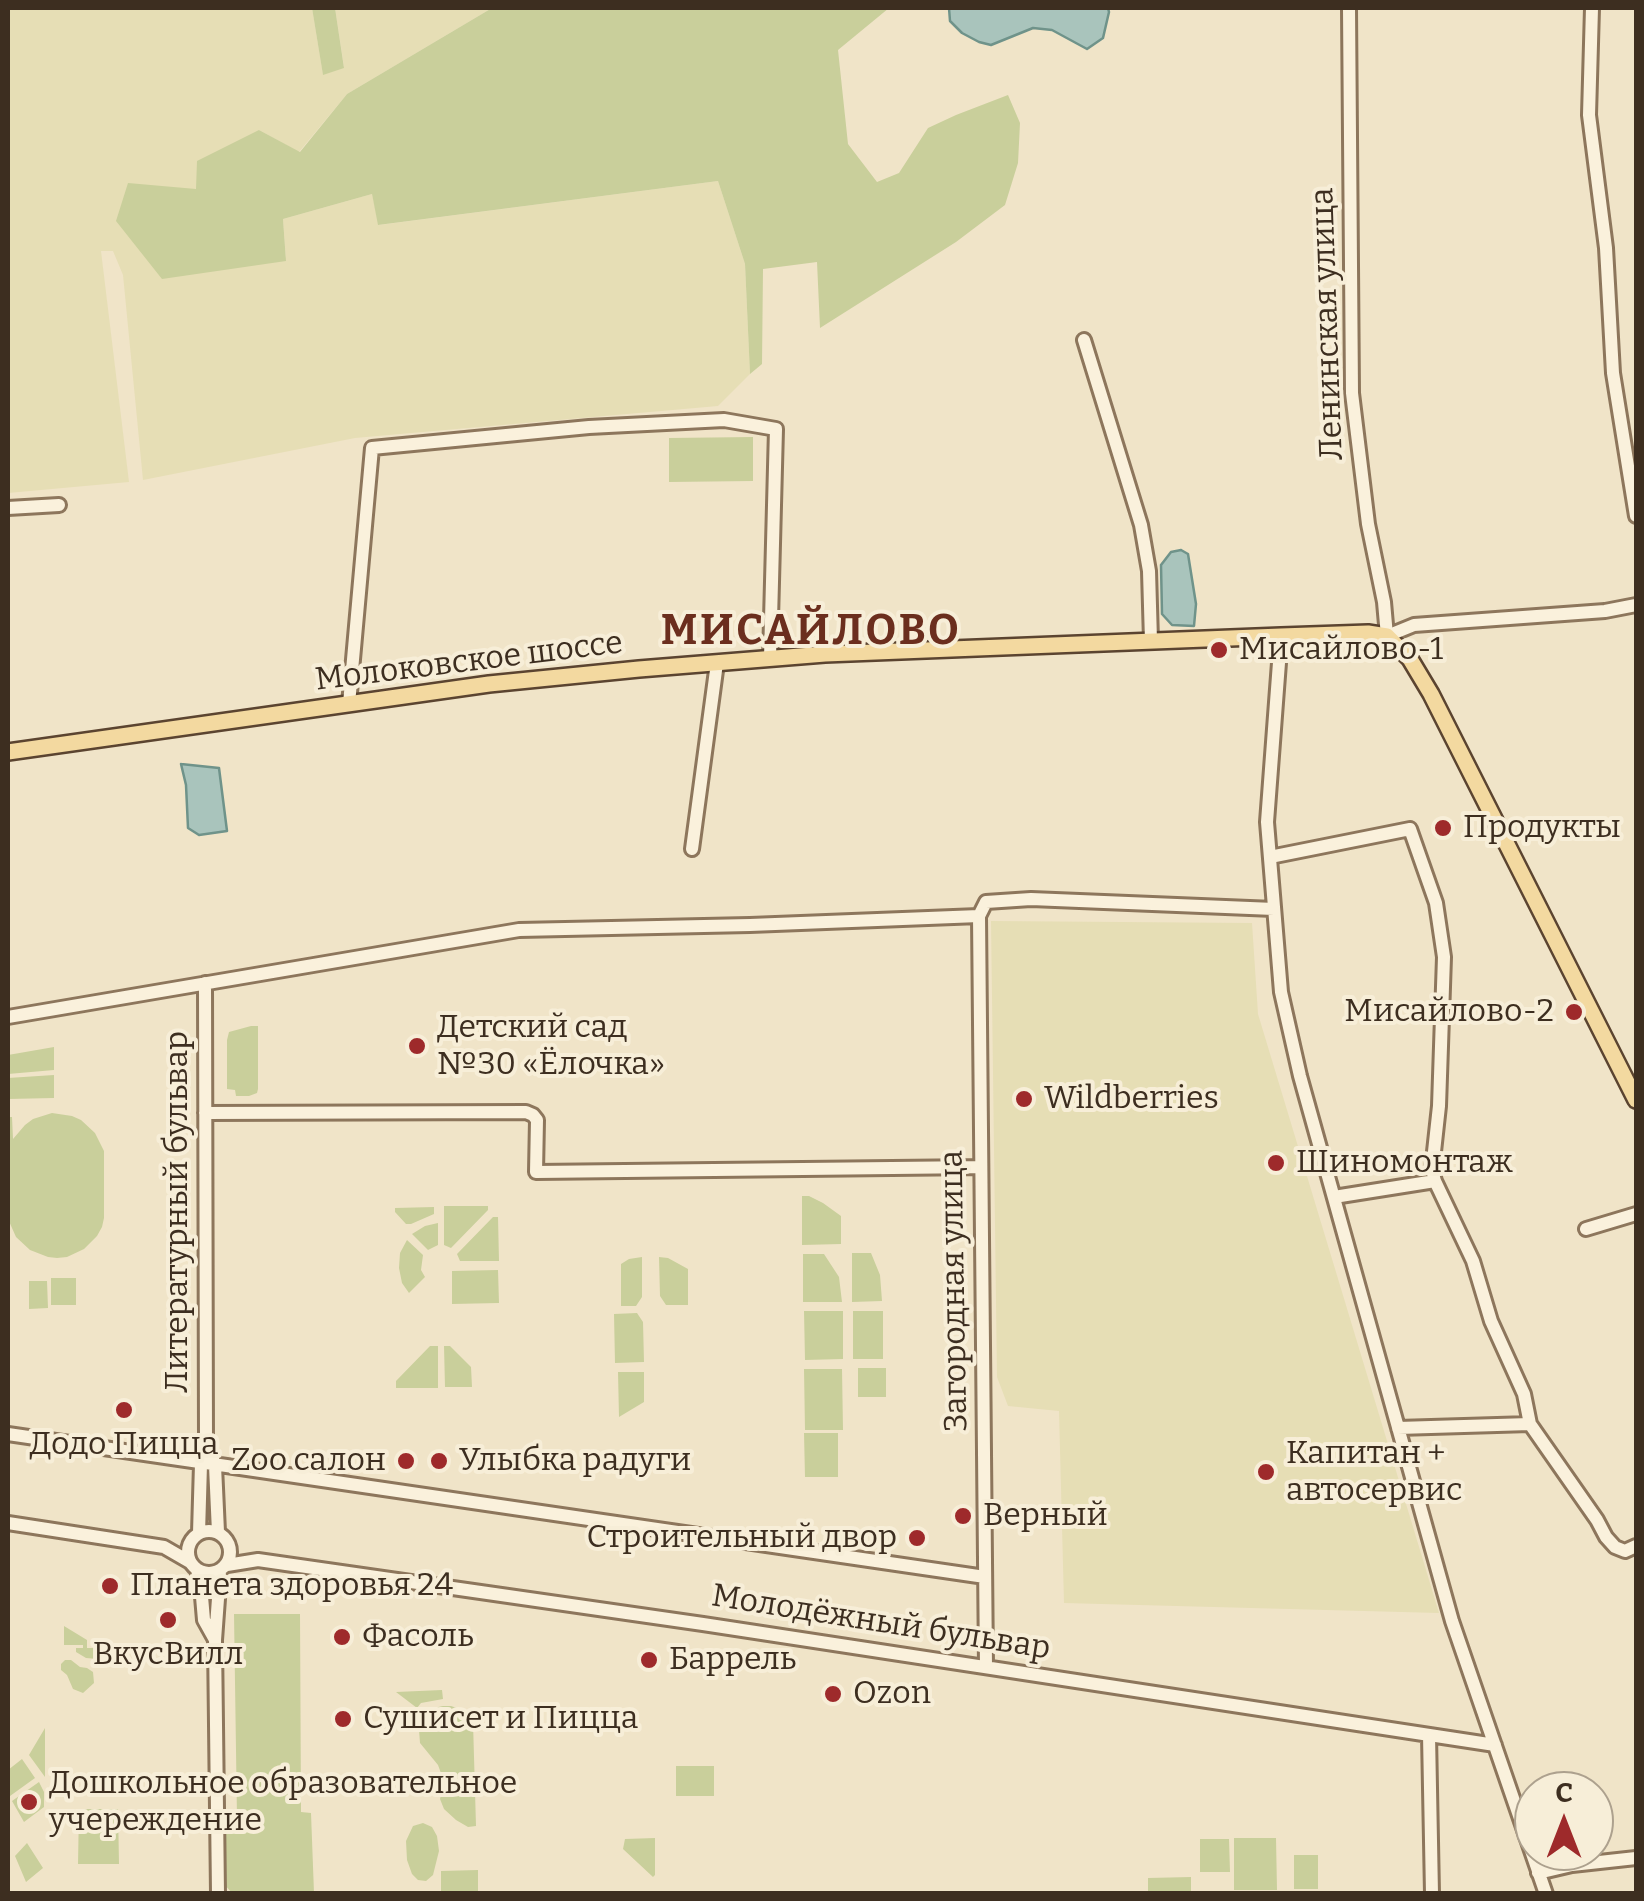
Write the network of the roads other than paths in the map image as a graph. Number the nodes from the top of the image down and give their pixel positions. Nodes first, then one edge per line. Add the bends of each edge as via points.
1 (1348, 8) edge
2 (1592, 8) edge
3 (1084, 340) dead end
4 (60, 505) dead end
5 (8, 508) edge
6 (1636, 516) edge
7 (1636, 605) edge
8 (1282, 636) junction
9 (1387, 636) junction
10 (1151, 641) junction
11 (770, 658) junction
12 (717, 664) junction
13 (349, 704) junction
14 (8, 752) edge
15 (692, 848) dead end
16 (1270, 857) junction
17 (1274, 908) junction
18 (979, 916) junction
19 (205, 982) junction
20 (8, 1017) edge
21 (1636, 1100) edge
22 (206, 1114) junction
23 (982, 1168) junction
24 (1435, 1181) junction
25 (1334, 1197) junction
26 (1636, 1214) edge
27 (1586, 1228) dead end
28 (1530, 1424) junction
29 (1398, 1428) junction
30 (8, 1434) edge
31 (208, 1465) junction
32 (8, 1524) edge
33 (218, 1532) junction
34 (195, 1536) junction
35 (230, 1546) junction
36 (1636, 1546) edge
37 (164, 1547) junction
38 (258, 1560) junction
39 (194, 1566) junction
40 (223, 1568) junction
41 (985, 1577) junction
42 (215, 1640) junction
43 (986, 1666) junction
44 (1428, 1736) junction
45 (1495, 1745) junction
46 (1636, 1858) edge
47 (1538, 1872) junction
48 (218, 1894) edge
49 (1432, 1894) edge
50 (1546, 1894) edge

1 - 9 street, Ленинская улица via 1352,393
2 - 6 street via 1589,114 1614,373
3 - 10 street via 1141,525
4 - 5 street
7 - 9 street via 1414,625
8 - 9 main road, Молоковское шоссе
8 - 10 main road, Молоковское шоссе
8 - 16 street
9 - 21 main road via 1431,694
10 - 11 main road, Молоковское шоссе
11 - 12 main road, Молоковское шоссе
11 - 13 street via 776,429 724,420 372,448
12 - 13 main road, Молоковское шоссе
12 - 15 street
13 - 14 main road, Молоковское шоссе
16 - 17 street
16 - 24 street via 1410,829 1436,903 1444,956
17 - 18 street via 1031,899 986,902
17 - 25 street via 1281,992
18 - 19 street via 520,930
18 - 23 street, Загородная улица
19 - 20 street
19 - 22 street, Литературный бульвар
22 - 23 street via 526,1112 537,1120 536,1172
22 - 31 street, Литературный бульвар
23 - 41 street, Загородная улица
24 - 25 street
24 - 28 street via 1473,1261
25 - 29 street
26 - 27 street
28 - 29 street
28 - 36 street via 1606,1537 1625,1551
29 - 45 street
30 - 31 street
31 - 33 street, Литературный бульвар
31 - 34 street, Литературный бульвар
31 - 41 street
32 - 37 street
33 - 34 street
33 - 35 street
34 - 37 street
34 - 39 street via 188,1548
35 - 38 street, Молодёжный бульвар
35 - 40 street
37 - 39 street
38 - 40 street, Молодёжный бульвар
38 - 43 street, Молодёжный бульвар
39 - 40 street via 206,1573
39 - 42 street via 204,1620
40 - 42 street
41 - 43 street, Загородная улица
42 - 48 street
43 - 44 street, Молодёжный бульвар
44 - 45 street, Молодёжный бульвар
44 - 49 street
45 - 47 street
46 - 47 street
47 - 50 street

